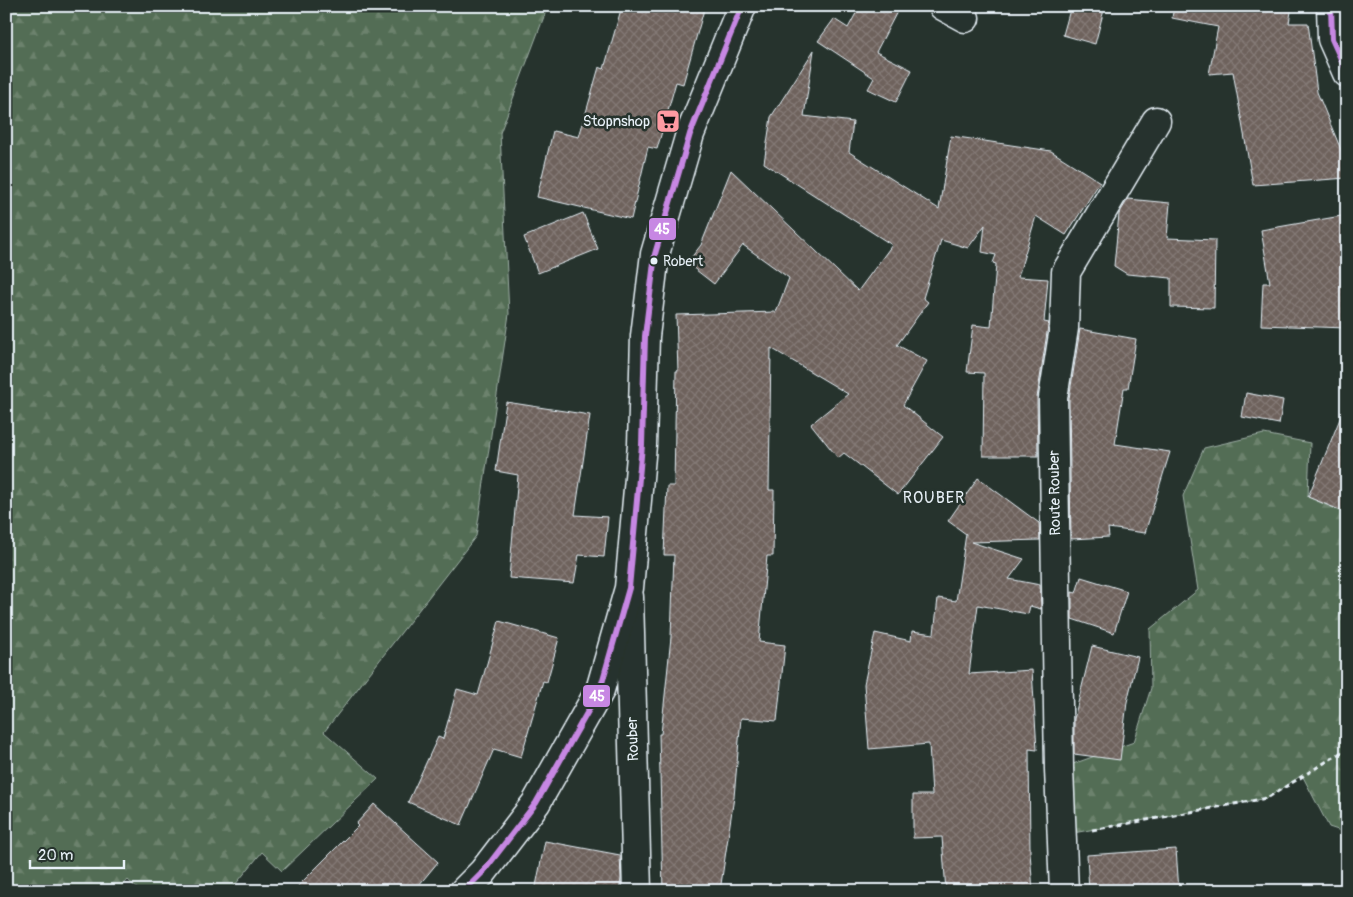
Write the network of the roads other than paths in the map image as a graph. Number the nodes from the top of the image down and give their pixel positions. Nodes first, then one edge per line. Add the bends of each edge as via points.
1 (742, 6) edge
2 (1331, 6) edge
3 (1347, 73) edge
4 (1156, 121) dead end
5 (629, 588) junction
6 (464, 891) edge
7 (637, 891) edge
8 (1064, 891) edge

1 - 5 street via 690,134 655,254 644,336 642,445
2 - 3 street via 1332,39
4 - 8 street, Route Rouber via 1066,272 1064,328 1053,398
5 - 6 street via 600,690 536,803 483,872
5 - 7 street, Rouber

